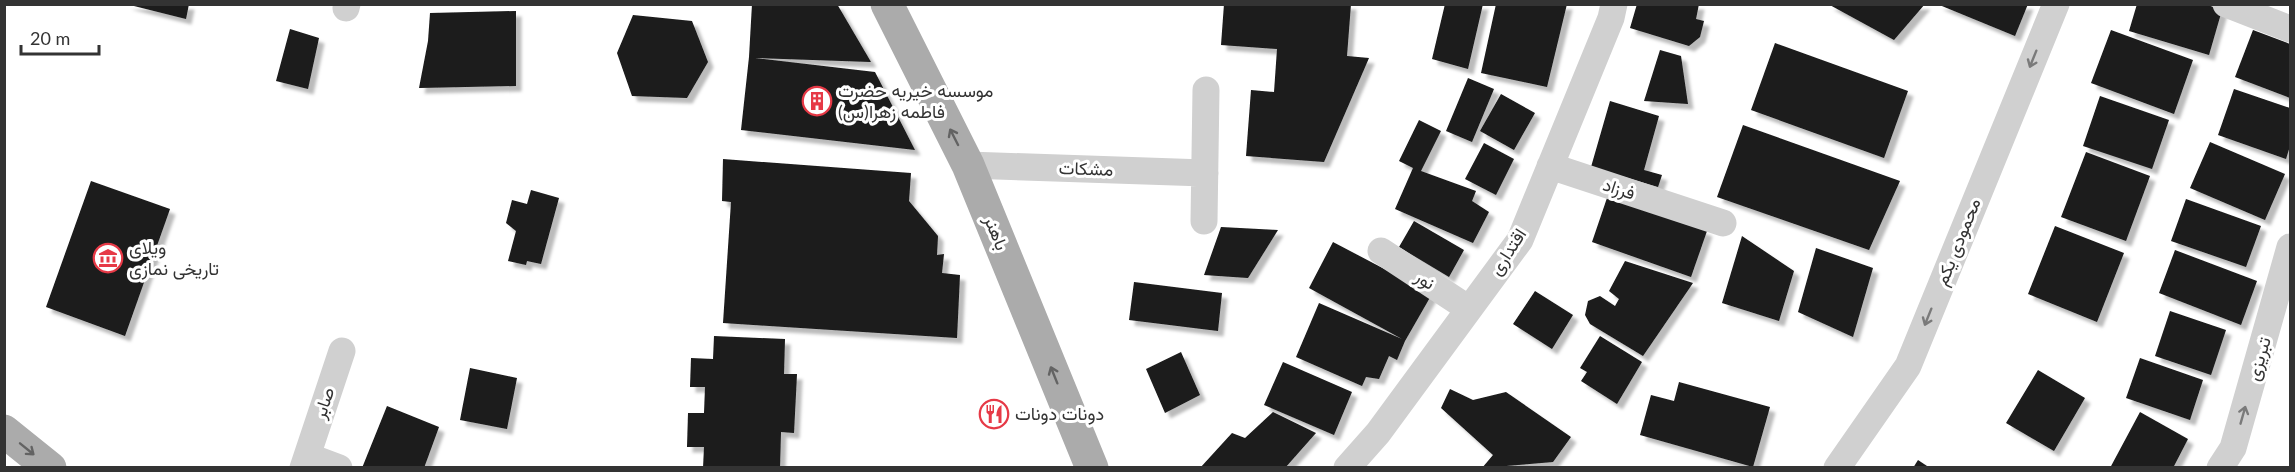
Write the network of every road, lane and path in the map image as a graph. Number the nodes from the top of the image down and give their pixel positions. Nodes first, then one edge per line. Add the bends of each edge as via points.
1 (888, 4) edge
2 (1614, 4) edge
3 (2056, 4) edge
4 (2226, 4) edge
5 (2290, 28) edge
6 (1206, 90) dead end
7 (968, 165) junction
8 (1550, 166) junction
9 (1205, 173) junction
10 (1204, 221) dead end
11 (1723, 223) dead end
12 (2290, 247) edge
13 (1381, 250) dead end
14 (1469, 309) junction
15 (342, 351) dead end
16 (4, 431) edge
17 (305, 462) edge
18 (50, 468) edge
19 (339, 468) edge
20 (1092, 468) edge
21 (1347, 468) edge
22 (1837, 468) edge
23 (2220, 468) edge

7 -> 1 main road, باهنر
2 - 8 street, اقتداری
3 -> 22 street, محمودی یکم via 1908,366
4 - 5 street
6 - 9 street
7 - 9 street, مشکات
20 -> 7 main road, باهنر
8 - 11 street, فرزاد
8 - 14 street, اقتداری via 1520,240
9 - 10 street
23 -> 12 street, تبریزی via 2233,448
13 - 14 street, نور
14 - 21 street, اقتداری via 1378,434
15 - 17 street, صابر
16 -> 18 main road
17 - 19 street, صابر

